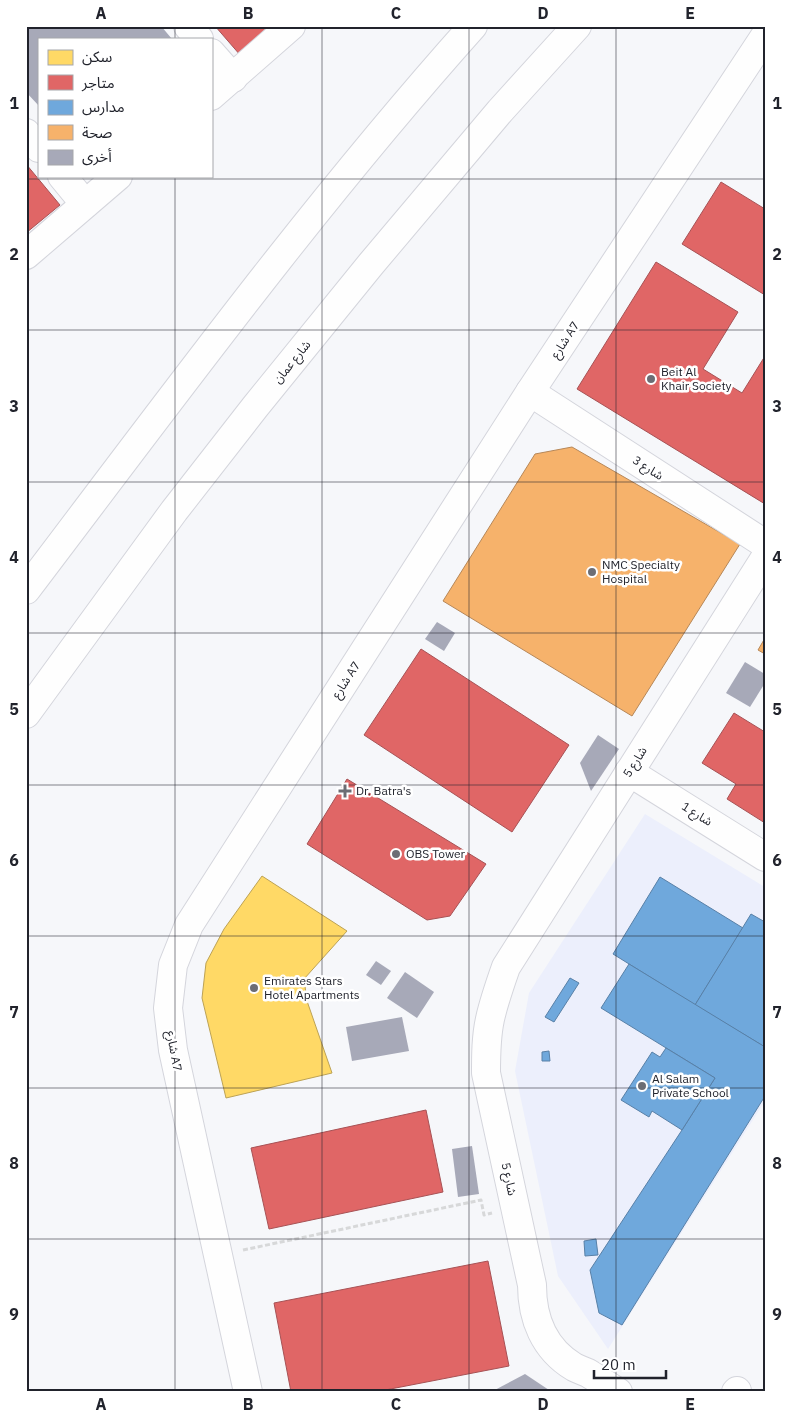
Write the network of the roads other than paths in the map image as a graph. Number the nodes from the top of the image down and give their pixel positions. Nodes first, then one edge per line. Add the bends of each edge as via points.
1 (188, 26) edge
2 (291, 26) edge
3 (473, 26) edge
4 (577, 26) edge
5 (765, 36) edge
6 (198, 38) edge
7 (212, 54) edge
8 (233, 78) junction
9 (212, 95) edge
10 (26, 134) edge
11 (38, 147) edge
12 (64, 178) edge
13 (116, 178) edge
14 (85, 204) junction
15 (26, 255) edge
16 (530, 392) junction
17 (765, 544) edge
18 (765, 558) edge
19 (26, 590) edge
20 (26, 714) edge
21 (629, 772) junction
22 (765, 857) edge
23 (248, 1392) edge
24 (618, 1392) edge

1 - 6 street
2 - 8 street
3 - 19 street via 307,222
4 - 20 street, شارع عمان via 371,264 255,407 174,511
5 - 16 street, شارع A7
7 - 8 street
8 - 9 street
10 - 11 street
12 - 14 street
13 - 14 street
14 - 15 street
16 - 17 street, شارع 3
16 - 23 street, شارع A7 via 189,925 174,965 168,1008 173,1050
18 - 21 street, شارع 5
21 - 22 street, شارع 1
21 - 24 street, شارع 5 via 506,967 484,991 475,1016 474,1036 477,1055 486,1073 532,1285 535,1317 541,1332 561,1357

